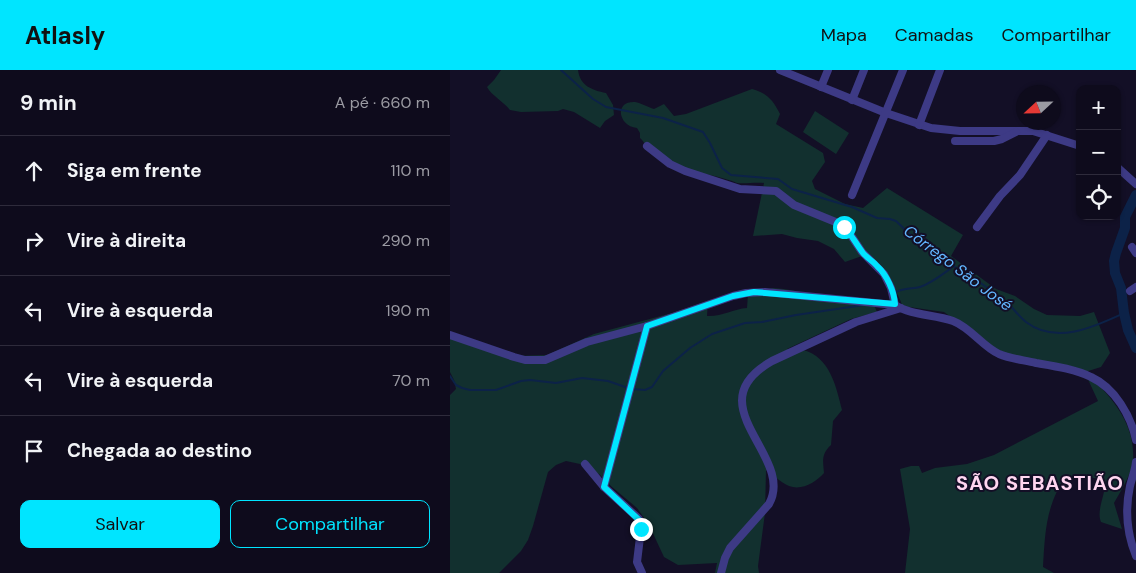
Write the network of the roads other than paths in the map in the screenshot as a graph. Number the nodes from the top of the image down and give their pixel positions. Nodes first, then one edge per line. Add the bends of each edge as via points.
1 (780, 70) edge
2 (828, 70) edge
3 (864, 70) edge
4 (903, 70) edge
5 (789, 72) edge
6 (939, 72) edge
7 (821, 86) junction
8 (852, 100) junction
9 (886, 113) junction
10 (919, 125) junction
11 (1020, 130) junction
12 (1047, 134) junction
13 (955, 141) dead end
14 (1076, 145) edge
15 (647, 146) dead end
16 (1121, 171) edge
17 (1136, 184) edge
18 (852, 195) dead end
19 (977, 227) dead end
20 (898, 306) junction
21 (647, 326) junction
22 (450, 335) edge
23 (1136, 440) edge
24 (1136, 462) edge
25 (585, 464) dead end
26 (604, 487) junction
27 (1136, 556) edge
28 (642, 573) edge
29 (721, 573) edge

1 - 5 street
2 - 7 street
3 - 8 street
4 - 9 street
5 - 7 street
6 - 10 street
7 - 8 street
8 - 9 street
9 - 10 street
9 - 18 street
10 - 11 street via 960,131
11 - 12 street
11 - 13 street via 994,141
12 - 14 street
12 - 19 street via 1020,175
15 - 20 street via 685,171 740,189 776,191 794,205 838,223 884,274
16 - 17 street
20 - 21 street via 754,292 733,296
20 - 23 street via 954,321 1005,356 1092,377 1108,389 1125,410
20 - 29 street via 772,361 759,368 745,384 742,404 746,419 775,488 769,504 730,548
21 - 22 street via 587,342 545,360 514,357
21 - 26 street
24 - 27 street via 1127,511
25 - 26 street
26 - 28 street via 639,520 637,562

